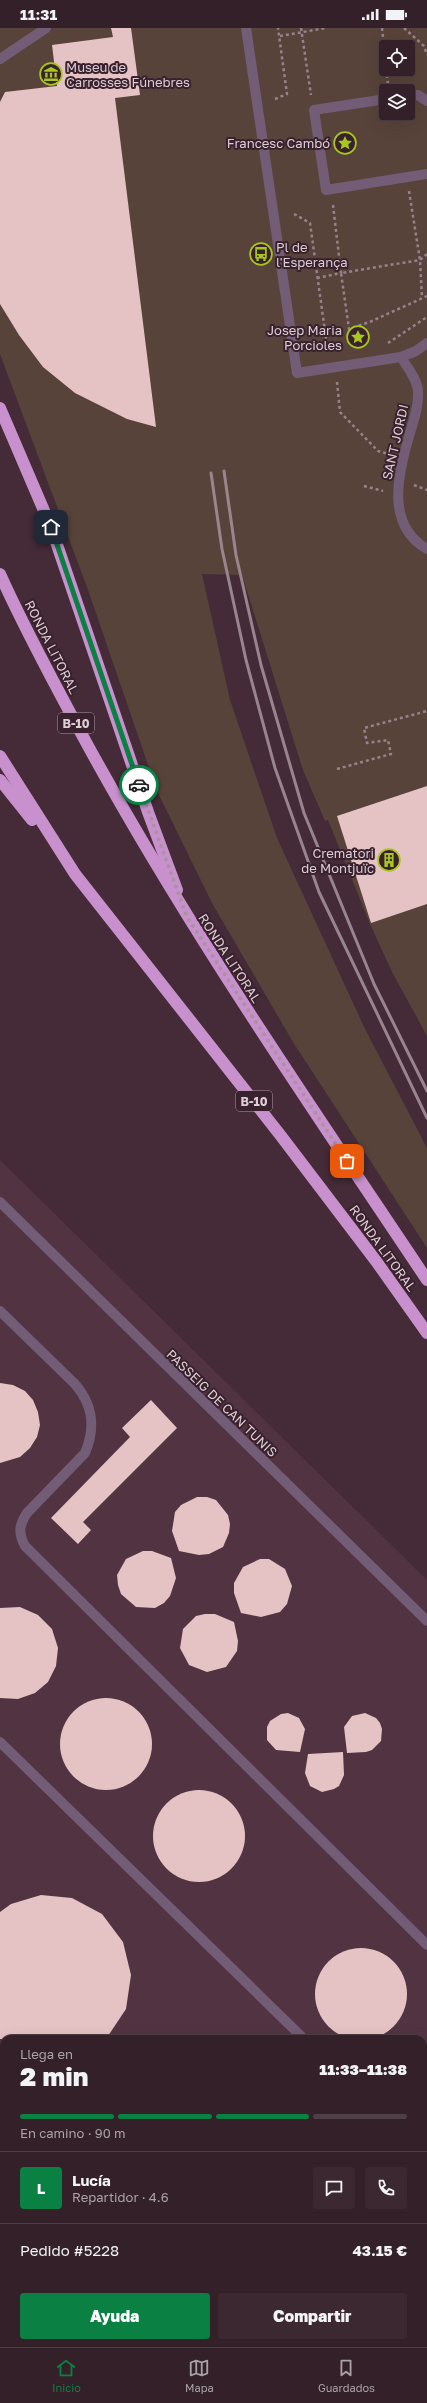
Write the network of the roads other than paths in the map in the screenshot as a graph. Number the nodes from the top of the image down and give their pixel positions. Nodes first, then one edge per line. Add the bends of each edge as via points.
1 (46, 28) edge
2 (246, 28) edge
3 (0, 59) edge
4 (415, 95) edge
5 (379, 101) edge
6 (427, 102) edge
7 (427, 174) edge
8 (427, 343) edge
9 (401, 357) junction
10 (0, 408) edge
11 (427, 550) edge
12 (0, 574) edge
13 (0, 756) edge
14 (0, 780) edge
15 (75, 874) junction
16 (187, 917) junction
17 (0, 1202) edge
18 (427, 1280) edge
19 (0, 1310) edge
20 (427, 1333) edge
21 (427, 1621) edge
22 (0, 1742) edge
23 (427, 1945) edge
24 (300, 2035) edge

1 - 3 street
2 - 9 street via 297,373
4 - 6 street
5 - 7 street via 314,110 326,190
8 - 9 street
9 - 11 street, SANT JORDI via 413,377 418,392 416,412 400,470 396,502 404,526 416,543
10 - 16 highway via 51,527 143,798
12 - 16 highway, RONDA LITORAL / B-10 via 47,670
13 - 15 highway, RONDA LITORAL / B-10
14 - 15 highway
15 - 20 highway, RONDA LITORAL / B-10 via 281,1136
16 - 18 highway, RONDA LITORAL / B-10 via 250,1016
17 - 21 street, PASSEIG DE CAN TUNIS
19 - 23 street via 84,1394 91,1416 90,1442 85,1453 22,1521 21,1538 25,1546
22 - 24 street

